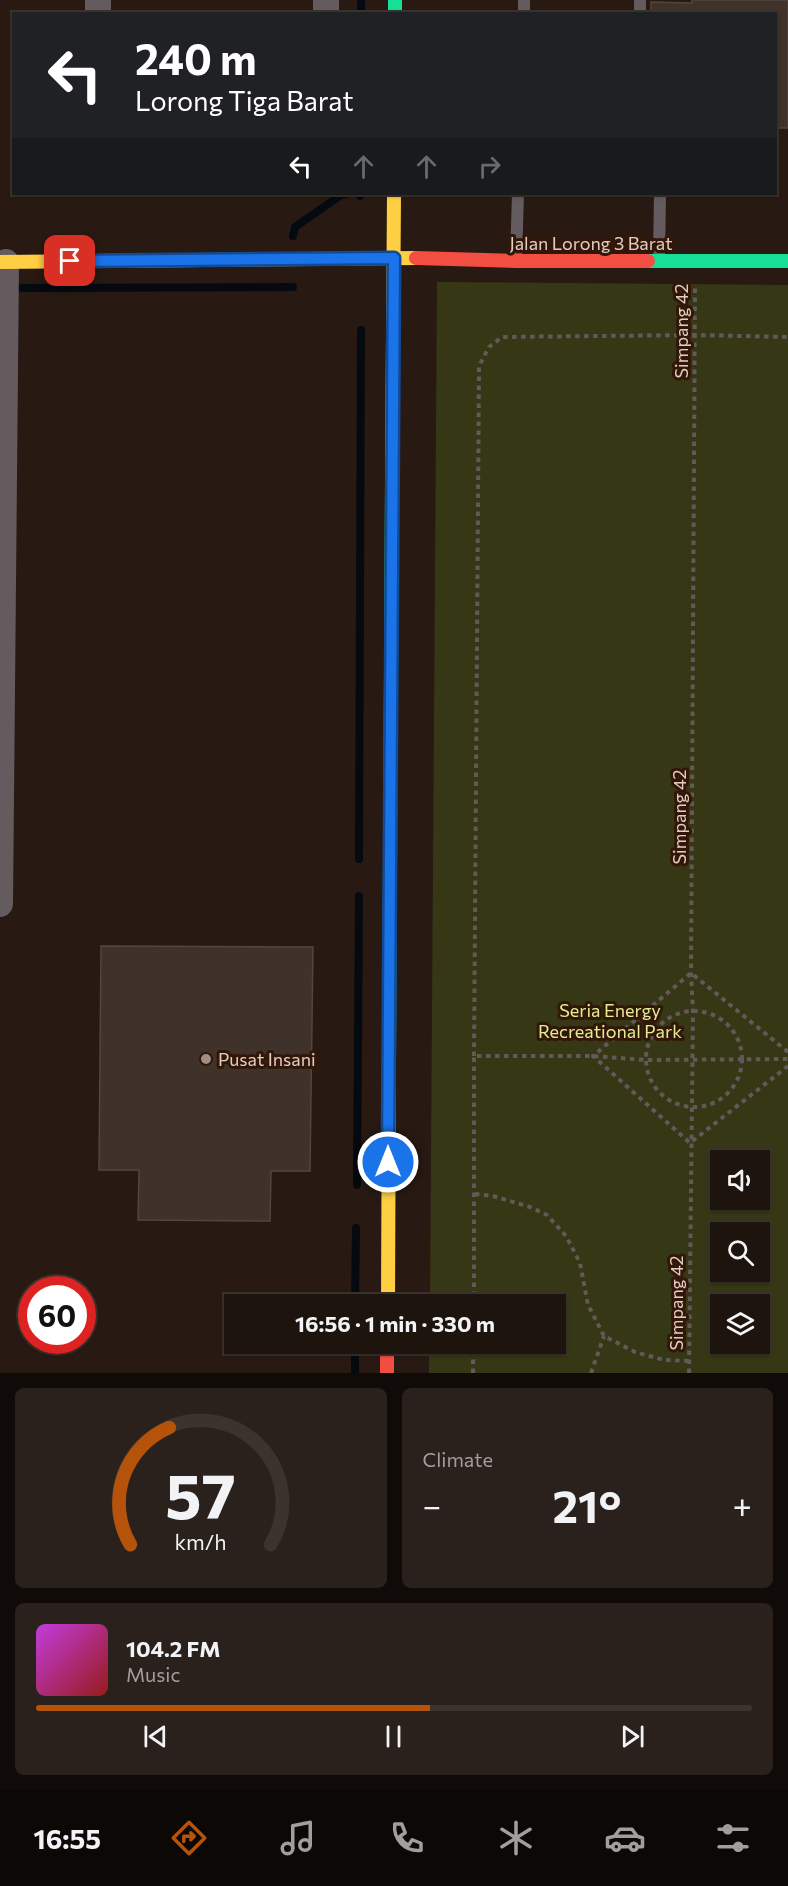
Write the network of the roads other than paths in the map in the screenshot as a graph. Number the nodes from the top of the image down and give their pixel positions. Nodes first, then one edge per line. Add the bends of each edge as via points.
1 (394, 195) edge
2 (518, 195) edge
3 (660, 195) edge
4 (394, 258) junction
5 (516, 261) junction
6 (659, 261) junction
7 (788, 261) edge
8 (3, 262) edge
9 (0, 904) edge
10 (388, 1294) edge
11 (387, 1354) edge
12 (387, 1373) edge

1 - 4 main road
2 - 5 lane
3 - 6 lane
4 - 5 main road, Jalan Lorong 3 Barat
4 - 8 main road, Jalan Lorong 3 Barat
4 - 10 main road
5 - 6 main road, Jalan Lorong 3 Barat
6 - 7 main road, Jalan Lorong 3 Barat
8 - 9 street
11 - 12 main road

